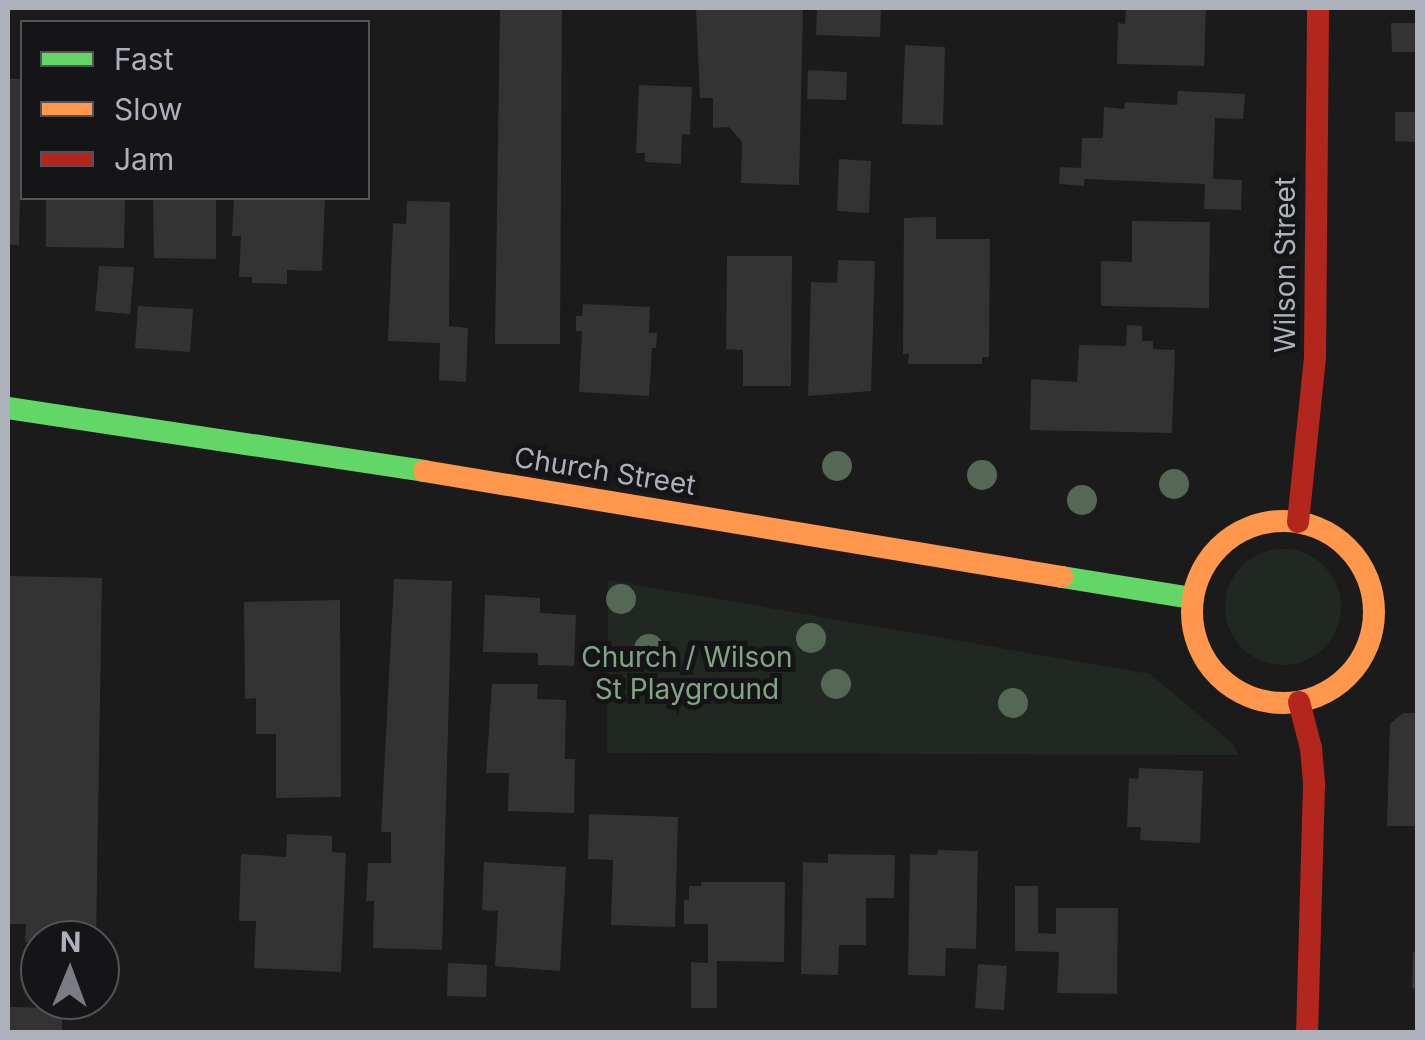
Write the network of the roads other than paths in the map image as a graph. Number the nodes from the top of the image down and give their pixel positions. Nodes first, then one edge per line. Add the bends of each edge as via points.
1 (1318, 8) edge
2 (8, 408) edge
3 (1298, 522) junction
4 (1192, 598) junction
5 (1373, 623) junction
6 (1404, 628) dead end
7 (1299, 702) junction
8 (1307, 1032) edge

1 - 3 street, Wilson Street via 1315,357
2 - 4 street, Church Street
3 - 4 street via 1241,530 1201,571
3 - 5 street via 1320,528 1356,557 1368,577
4 - 7 street via 1192,627 1219,678 1242,694
5 - 6 street
5 - 7 street via 1350,674
7 - 8 street via 1314,784

